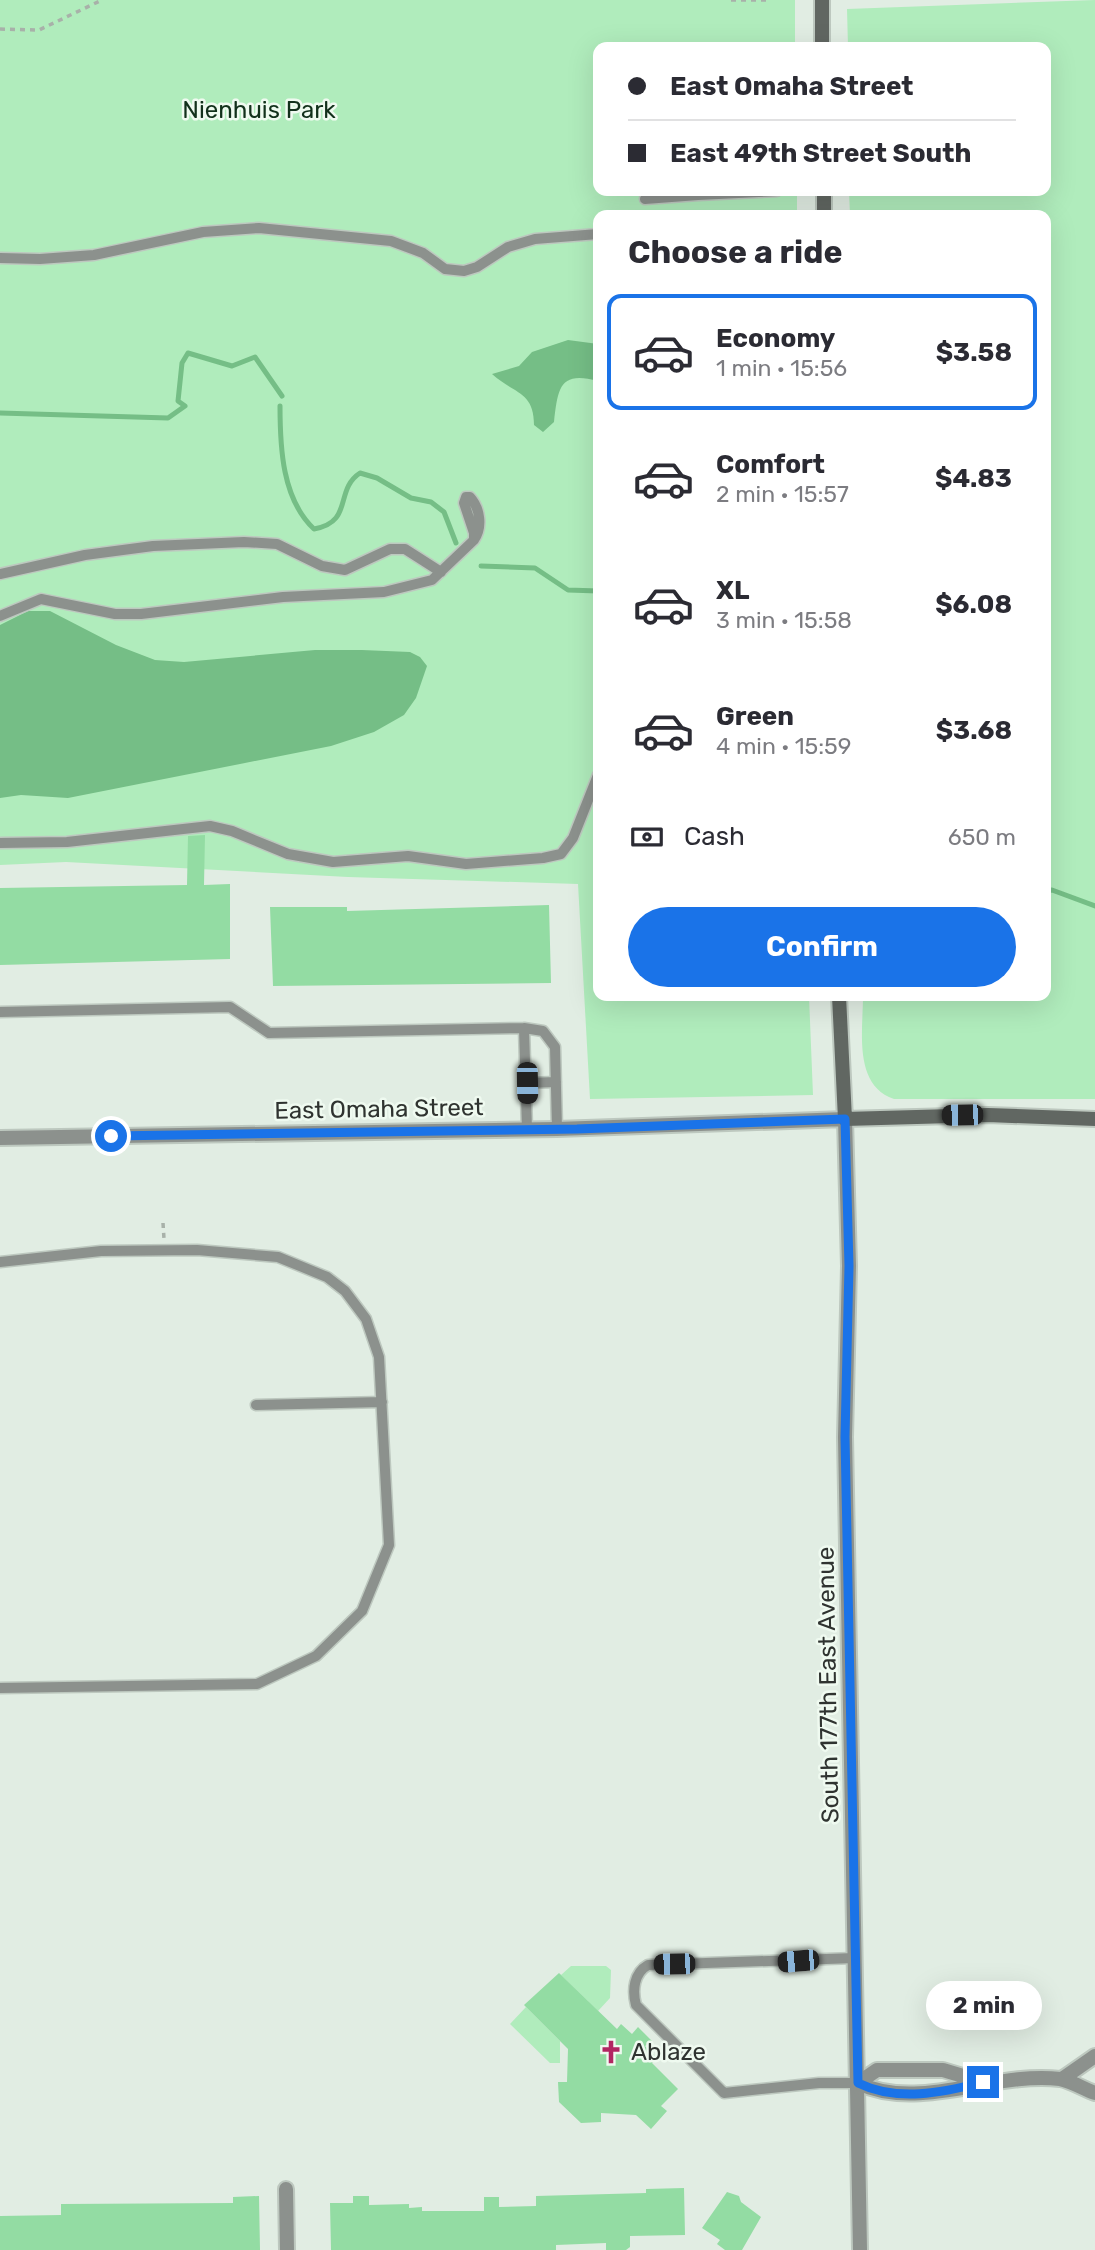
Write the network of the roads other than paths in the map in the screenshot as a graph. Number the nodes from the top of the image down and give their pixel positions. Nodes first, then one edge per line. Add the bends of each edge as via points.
1 (822, 0) edge
2 (822, 42) edge
3 (672, 196) edge
4 (645, 199) dead end
5 (593, 234) edge
6 (0, 258) edge
7 (474, 540) dead end
8 (441, 572) junction
9 (0, 575) edge
10 (0, 616) edge
11 (593, 788) edge
12 (0, 843) edge
13 (839, 1001) edge
14 (0, 1012) edge
15 (524, 1028) junction
16 (556, 1082) junction
17 (527, 1083) junction
18 (845, 1119) junction
19 (1095, 1119) edge
20 (557, 1129) junction
21 (527, 1130) junction
22 (0, 1138) edge
23 (0, 1262) edge
24 (382, 1402) junction
25 (256, 1405) dead end
26 (0, 1688) edge
27 (855, 1958) junction
28 (1095, 2056) edge
29 (925, 2070) junction
30 (1062, 2079) junction
31 (983, 2082) junction
32 (858, 2083) junction
33 (925, 2092) junction
34 (1095, 2093) edge
35 (286, 2189) dead end
36 (287, 2250) edge
37 (860, 2250) edge

1 - 2 main road
3 - 4 lane
5 - 6 lane via 535,239 508,247 464,271 445,269 423,253 391,241 259,228 203,232 85,256
7 - 8 lane
8 - 9 lane via 405,549 390,549 345,570 322,566 277,544 244,542 163,545 85,555
8 - 10 lane via 418,586 384,592 283,597 141,614 115,614 41,599
11 - 12 lane via 573,838 554,857 466,864 408,856 320,861 210,826 67,842
13 - 18 main road
14 - 15 lane via 230,1007 269,1033
15 - 16 lane via 543,1031 552,1040
15 - 17 lane
16 - 17 lane
16 - 20 lane
17 - 21 lane
18 - 19 main road, East Omaha Street via 988,1115
18 - 20 street, East Omaha Street
18 - 27 street, South 177th East Avenue via 849,1266 845,1437
20 - 21 street, East Omaha Street
21 - 22 street, East Omaha Street
23 - 24 lane via 101,1251 197,1250 291,1260 337,1284 366,1319 379,1357
24 - 25 lane
24 - 26 lane via 389,1545 362,1611 316,1656 257,1684
27 - 32 street, South 177th East Avenue
27 - 32 lane via 648,1965 638,1973 634,1990 636,2005 724,2093
28 - 30 street
29 - 31 street via 943,2070
29 - 32 street via 877,2070
29 - 33 street
30 - 31 street
30 - 34 street
31 - 33 street
32 - 33 street via 878,2093
32 - 37 street, South 177th East Avenue
35 - 36 street

